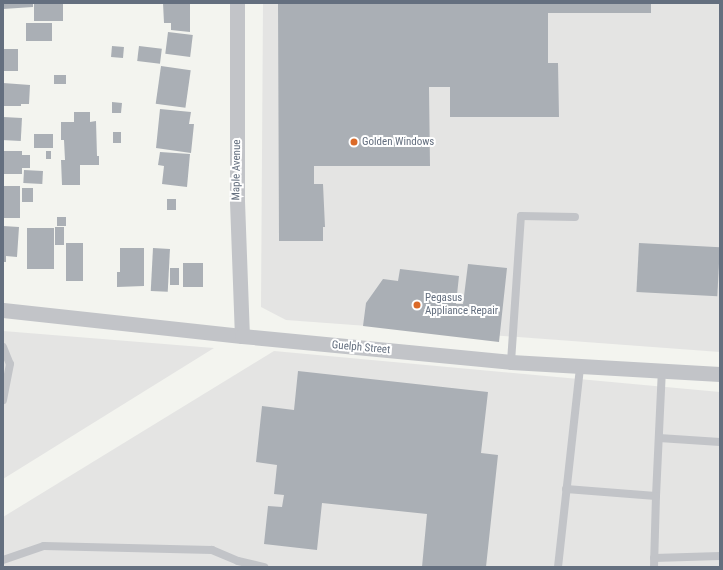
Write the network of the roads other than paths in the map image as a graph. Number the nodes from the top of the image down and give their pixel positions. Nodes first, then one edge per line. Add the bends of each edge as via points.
1 (238, 3) edge
2 (575, 217) dead end
3 (3, 310) edge
4 (242, 336) junction
5 (3, 347) edge
6 (511, 362) junction
7 (580, 367) junction
8 (662, 371) junction
9 (720, 374) edge
10 (3, 400) edge
11 (659, 438) junction
12 (720, 442) edge
13 (566, 489) junction
14 (656, 496) junction
15 (720, 556) edge
16 (654, 558) junction
17 (3, 560) edge
18 (238, 564) edge
19 (264, 567) edge
20 (558, 567) edge
21 (654, 567) edge

1 - 4 street, Maple Avenue via 237,201
2 - 6 lane via 521,216
3 - 4 street, Guelph Street
4 - 6 street, Guelph Street
5 - 10 lane via 10,364
6 - 7 street, Guelph Street
7 - 8 street, Guelph Street
7 - 13 lane
8 - 9 street, Guelph Street
8 - 11 lane
11 - 12 lane
11 - 14 lane
13 - 14 lane
13 - 20 lane
14 - 16 lane
15 - 16 lane
16 - 21 lane
17 - 18 lane via 44,546 212,550
18 - 19 lane

